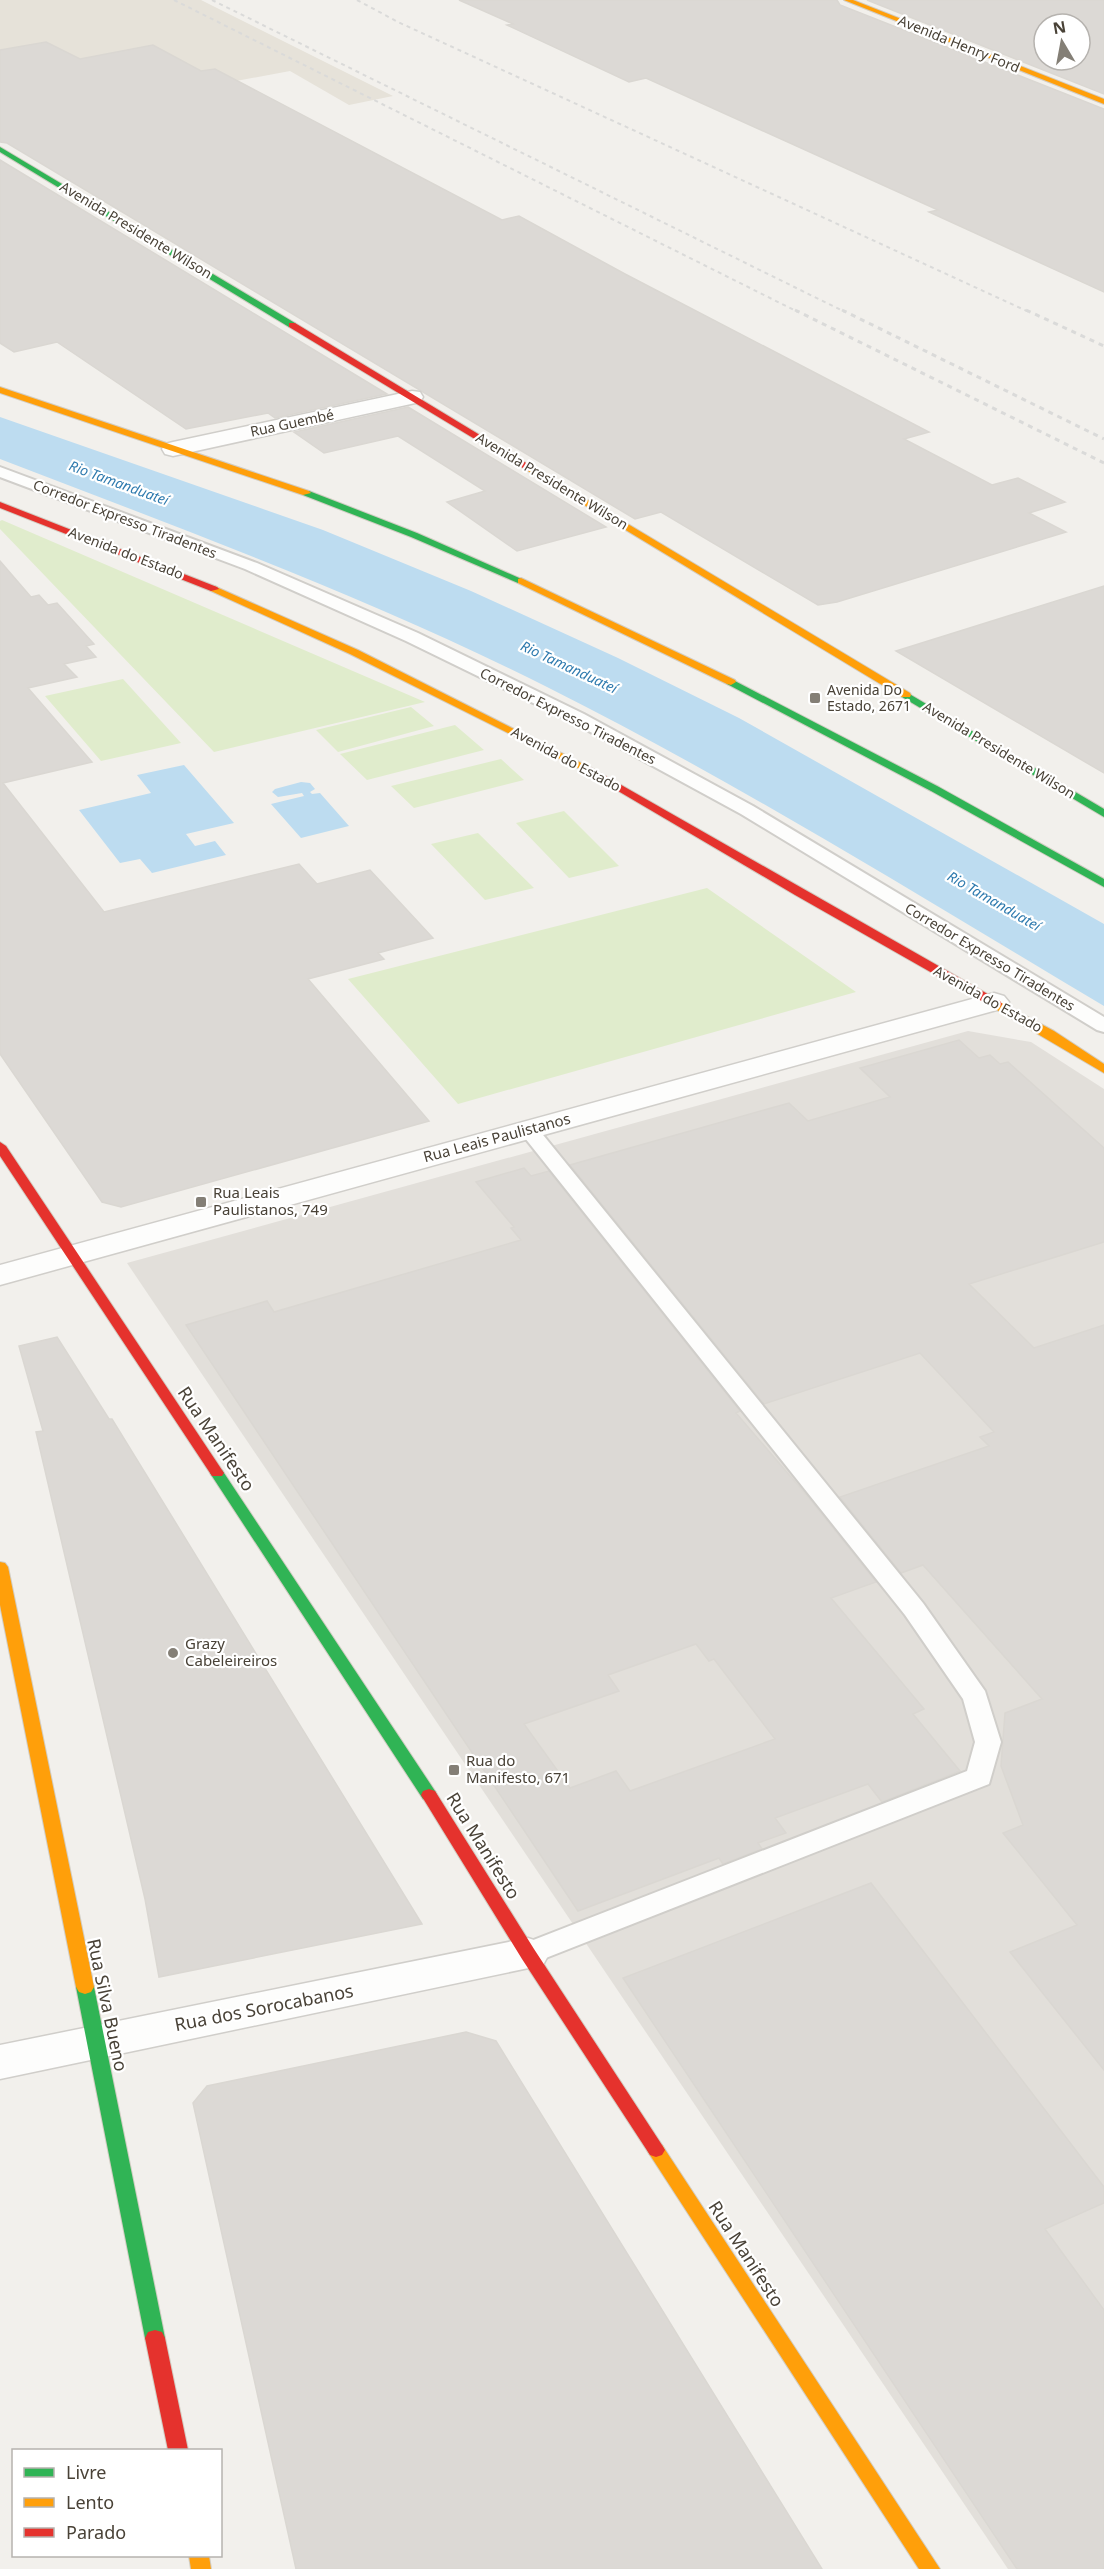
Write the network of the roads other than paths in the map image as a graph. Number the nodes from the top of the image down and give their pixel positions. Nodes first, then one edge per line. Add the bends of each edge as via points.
1 (847, 0) edge
2 (1104, 102) edge
3 (0, 149) edge
4 (0, 390) edge
5 (412, 397) junction
6 (173, 449) junction
7 (0, 472) edge
8 (0, 505) edge
9 (1104, 814) edge
10 (1104, 884) edge
11 (994, 1002) junction
12 (1104, 1026) edge
13 (1104, 1069) edge
14 (528, 1129) junction
15 (0, 1146) edge
16 (73, 1257) junction
17 (0, 1275) edge
18 (0, 1567) edge
19 (7, 1636) edge
20 (528, 1954) junction
21 (96, 2042) junction
22 (0, 2062) edge
23 (178, 2449) edge
24 (930, 2569) edge

1 - 2 main road, Avenida Henry Ford
3 - 5 main road, Avenida Presidente Wilson
4 - 6 main road
5 - 6 street, Rua Guembé
5 - 9 main road, Avenida Presidente Wilson
6 - 10 main road via 412,534 710,669 931,785
7 - 12 lane, Corredor Expresso Tiradentes via 251,566 412,637 578,718 747,810
8 - 11 main road, Avenida do Estado via 230,595 523,735 609,780
11 - 13 main road, Avenida do Estado
11 - 14 street, Rua Leais Paulistanos
14 - 16 street, Rua Leais Paulistanos
14 - 20 lane via 914,1609 976,1697 988,1742 978,1777
15 - 16 main road, Rua Manifesto
16 - 17 street, Rua Leais Paulistanos
16 - 20 main road, Rua Manifesto via 421,1782
18 - 19 main road, Rua Silva Bueno
19 - 21 main road, Rua Silva Bueno
20 - 21 street, Rua dos Sorocabanos
20 - 24 main road, Rua Manifesto
21 - 22 street, Rua dos Sorocabanos
21 - 23 main road, Rua Silva Bueno

